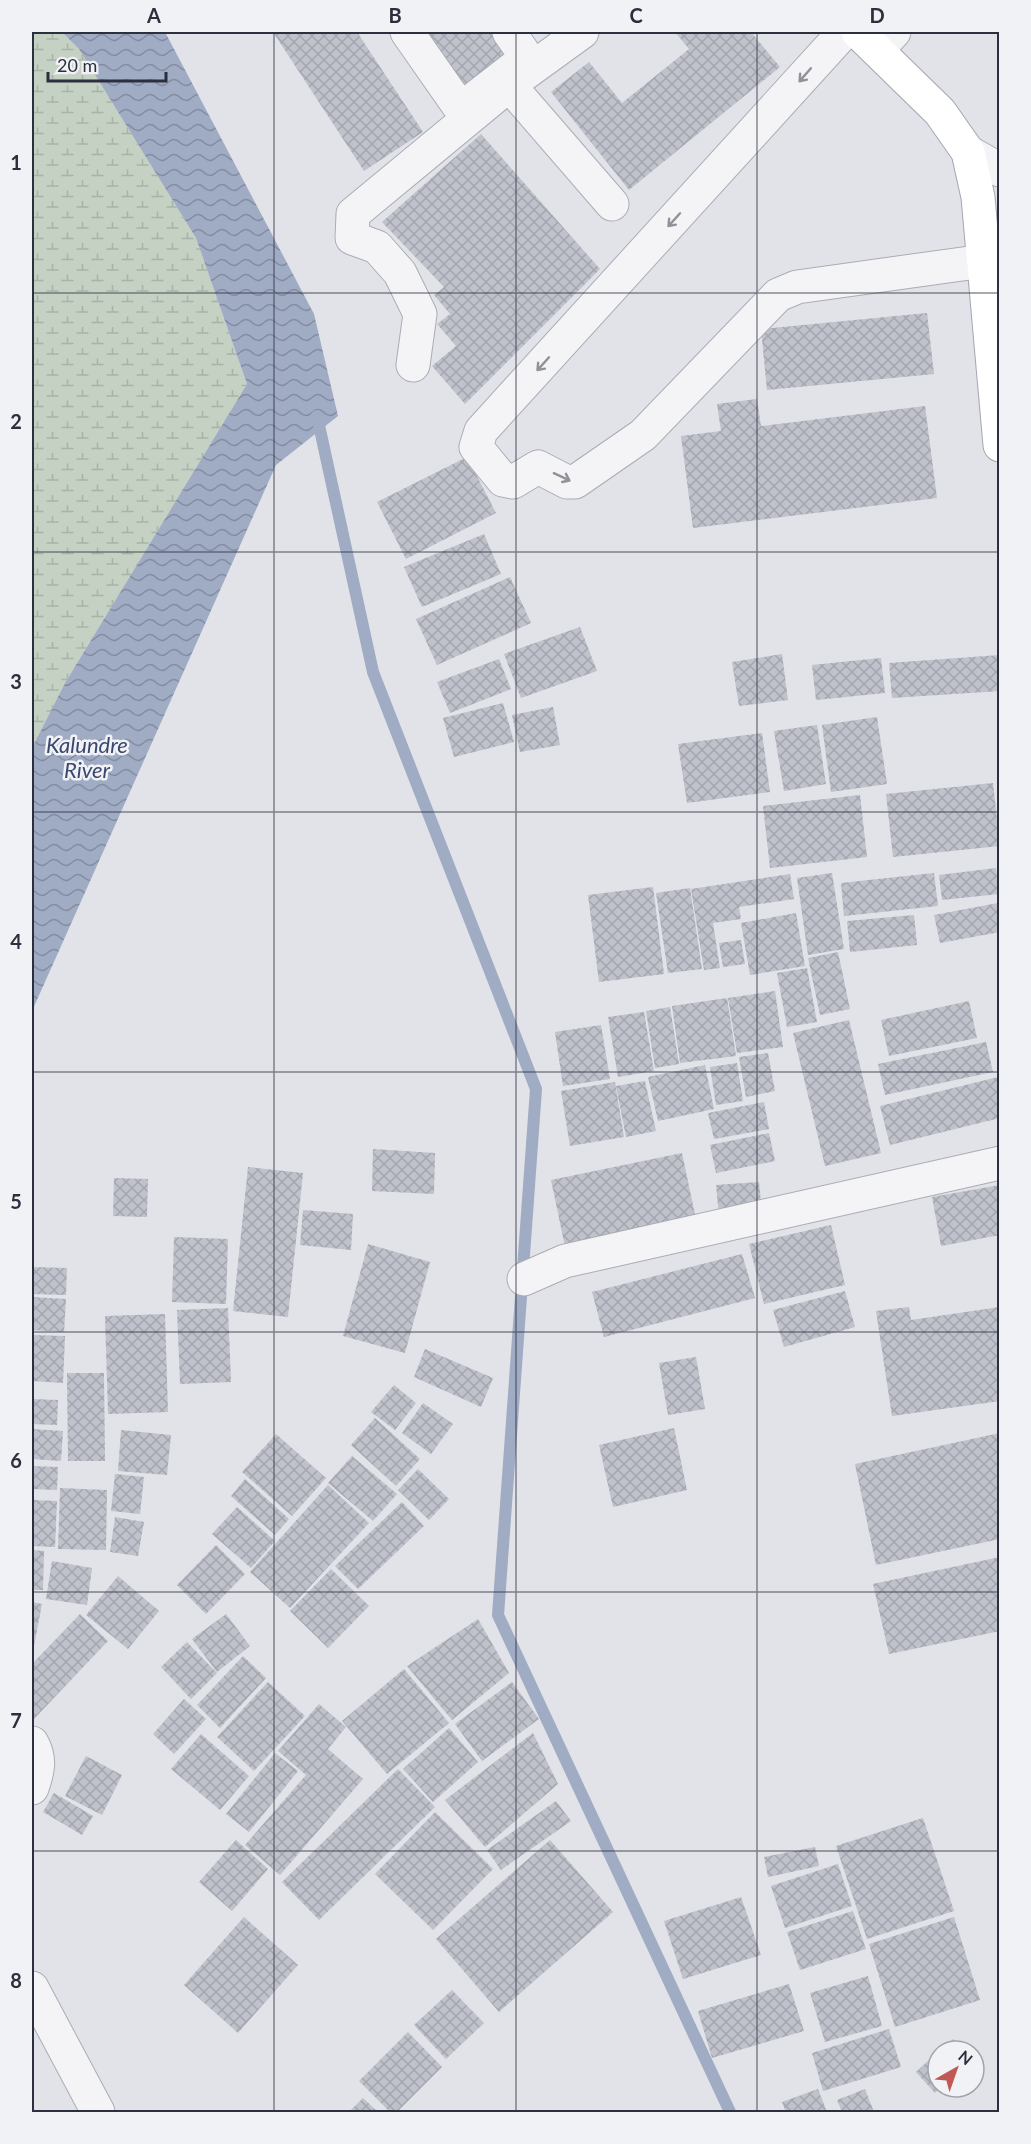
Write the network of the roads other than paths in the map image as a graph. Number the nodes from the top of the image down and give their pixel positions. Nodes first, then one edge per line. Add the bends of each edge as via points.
1 (407, 32) edge
2 (509, 32) edge
3 (582, 32) edge
4 (844, 32) edge
5 (877, 37) edge
6 (509, 85) junction
7 (968, 152) junction
8 (999, 170) edge
9 (612, 204) dead end
10 (984, 261) junction
11 (413, 365) dead end
12 (999, 445) edge
13 (999, 1163) edge
14 (524, 1279) dead end
15 (32, 1743) edge
16 (32, 1788) edge
17 (32, 1988) edge
18 (96, 2111) edge

1 - 2 street via 458,105 466,105 524,60
3 - 6 street
4 -> 10 street via 481,431 476,447 503,480 513,482 538,467 567,482 575,482 643,435 778,295 798,287
5 - 7 main road
6 - 9 street
6 - 11 street via 353,214 352,238 377,247 400,273 420,315
7 - 8 street
7 - 10 main road via 978,197
10 - 12 main road
13 - 14 street via 565,1261
15 - 16 street via 38,1754 38,1771
17 - 18 street

